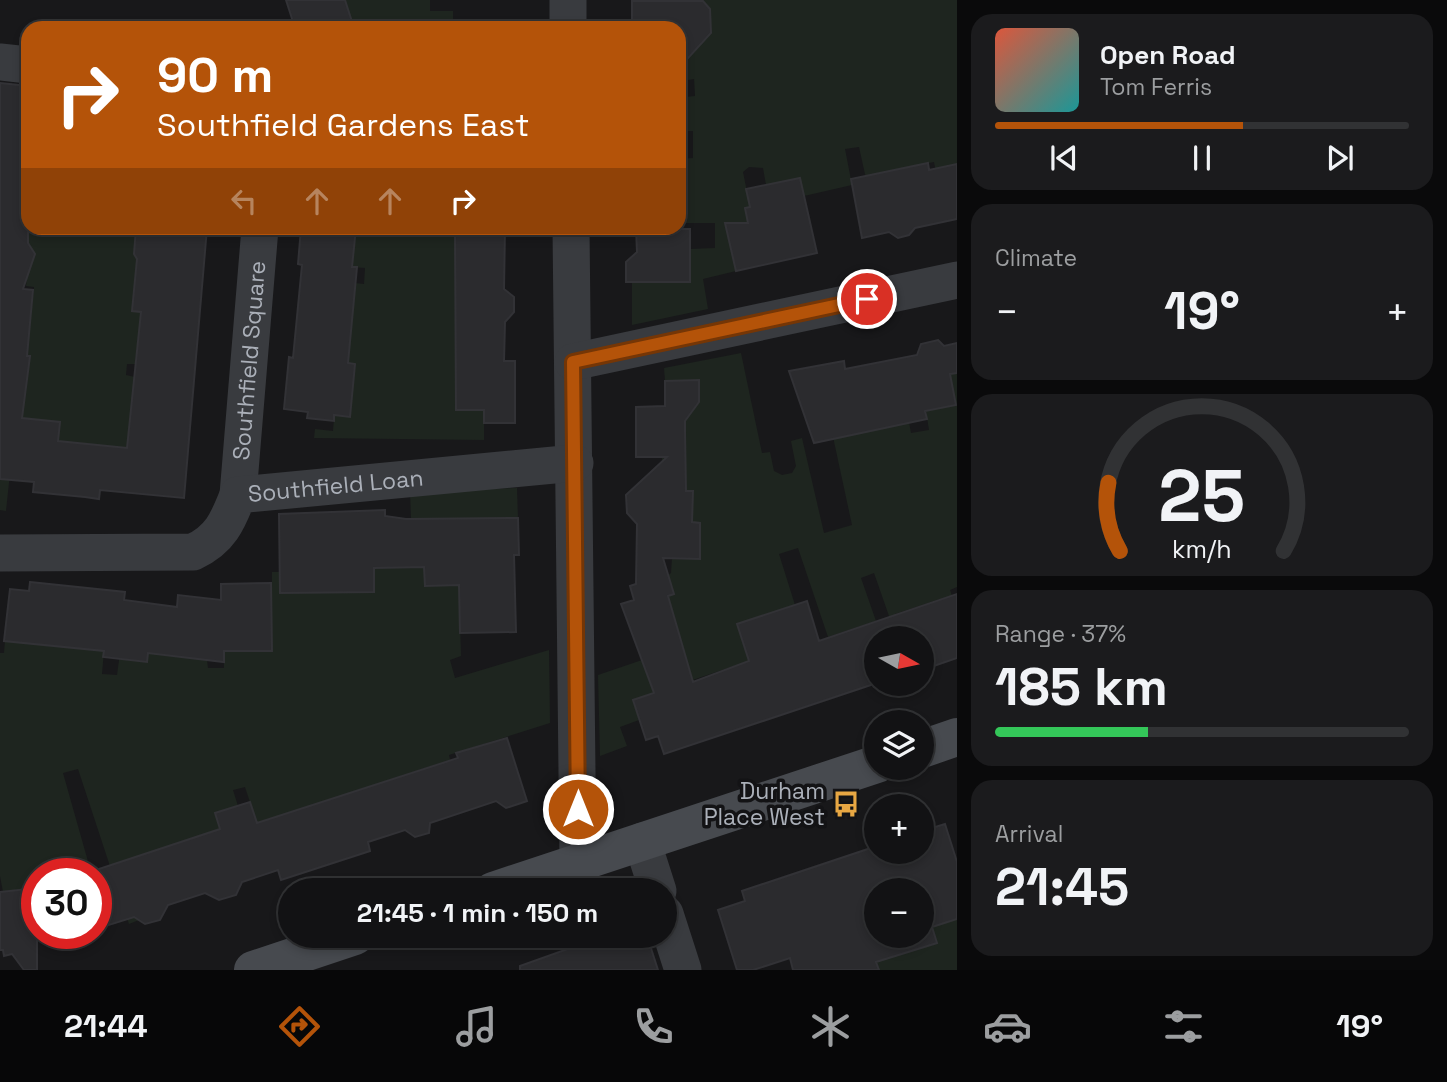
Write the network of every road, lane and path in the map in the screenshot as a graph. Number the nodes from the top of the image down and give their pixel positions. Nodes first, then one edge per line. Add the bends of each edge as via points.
1 (568, 0) edge
2 (568, 21) edge
3 (0, 62) edge
4 (21, 64) edge
5 (259, 235) edge
6 (571, 235) edge
7 (957, 281) edge
8 (573, 362) junction
9 (575, 463) junction
10 (238, 495) junction
11 (0, 553) edge
12 (957, 737) edge
13 (934, 745) edge
14 (864, 768) edge
15 (642, 841) junction
16 (578, 863) junction
17 (532, 878) edge
18 (654, 878) edge
19 (319, 948) edge
20 (676, 948) edge
21 (253, 970) edge
22 (683, 970) edge

1 - 2 street
3 - 4 street
5 - 10 street, Southfield Square
6 - 8 street
7 - 8 street
8 - 9 street
9 - 10 street, Southfield Loan
9 - 16 street
10 - 11 street, Southfield Loan via 226,526 193,552
12 - 13 street
14 - 15 street
15 - 16 street
15 - 18 street
16 - 17 street
19 - 21 street
20 - 22 street

